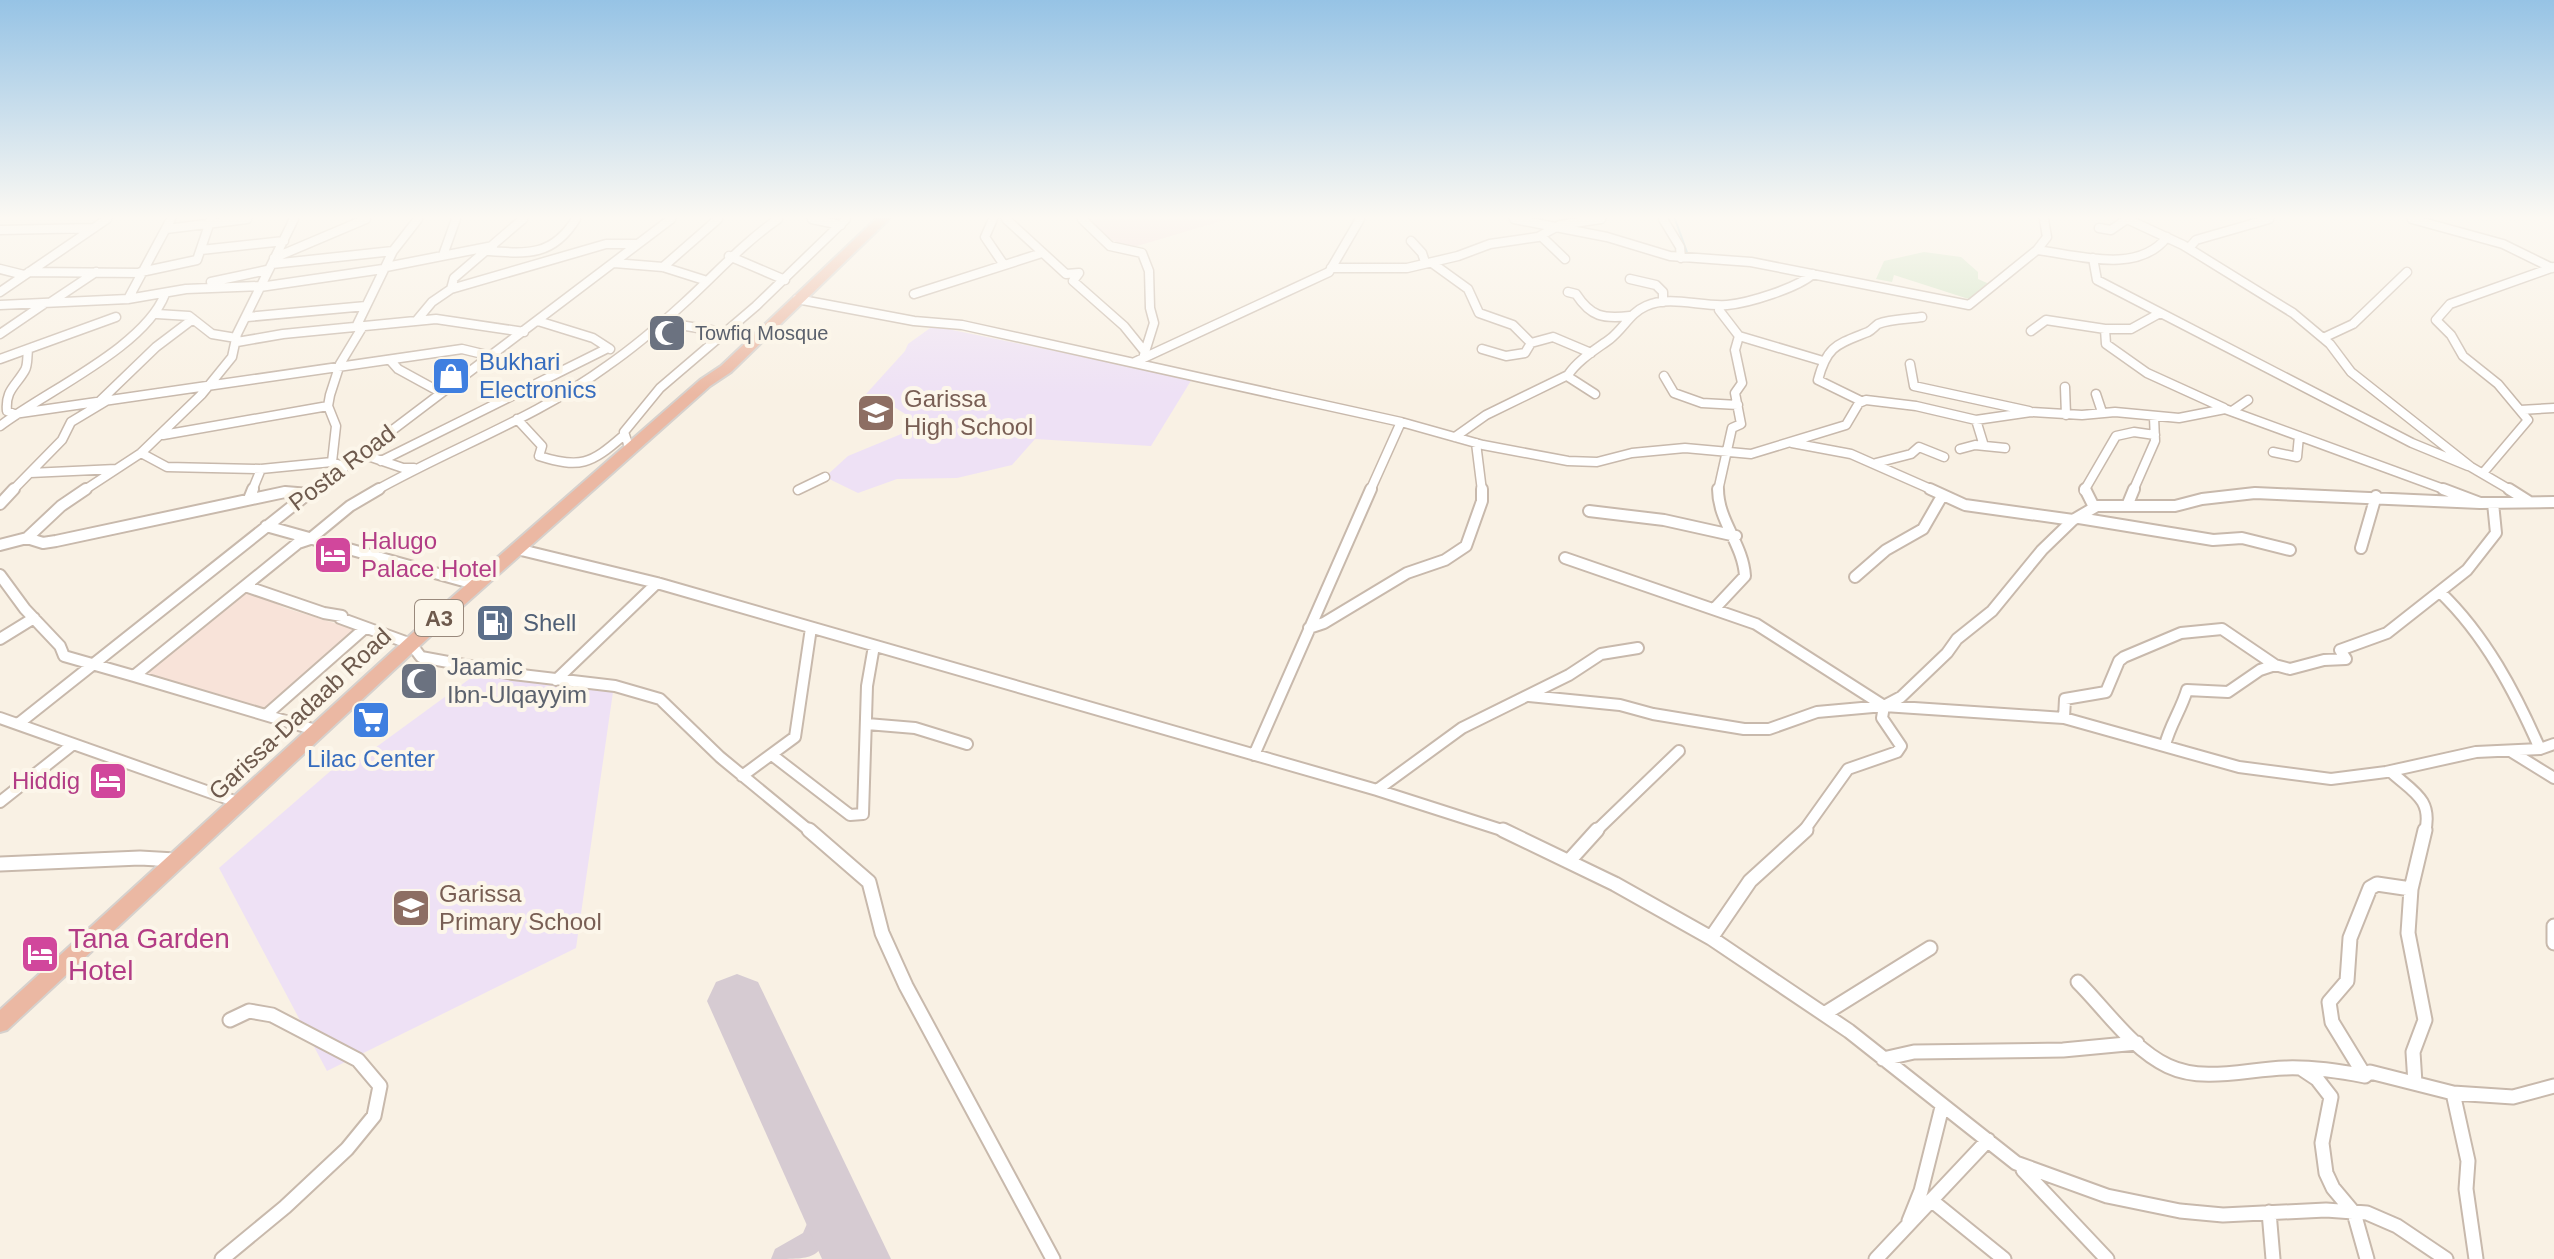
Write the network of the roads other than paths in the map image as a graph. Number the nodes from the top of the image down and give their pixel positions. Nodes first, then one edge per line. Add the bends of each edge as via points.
1 (20, 278) edge
2 (87, 278) edge
3 (138, 278) edge
4 (227, 278) edge
5 (263, 278) edge
6 (316, 278) edge
7 (379, 278) edge
8 (454, 278) edge
9 (490, 278) edge
10 (595, 278) edge
11 (697, 278) edge
12 (706, 278) edge
13 (780, 278) edge
14 (787, 278) edge
15 (820, 278) edge
16 (968, 278) edge
17 (1075, 278) edge
18 (1149, 278) edge
19 (1317, 278) edge
20 (1455, 278) edge
21 (1809, 278) edge
22 (1832, 278) edge
23 (2003, 278) edge
24 (2097, 278) edge
25 (2237, 278) edge
26 (2401, 278) edge
27 (2525, 278) edge
28 (1630, 279) dead end
29 (704, 280) junction
30 (785, 280) junction
31 (259, 286) junction
32 (194, 288) junction
33 (451, 289) junction
34 (0, 292) edge
35 (1568, 292) dead end
36 (165, 294) junction
37 (914, 294) dead end
38 (128, 299) junction
39 (797, 299) junction
40 (1663, 302) junction
41 (47, 303) junction
42 (0, 305) edge
43 (366, 306) junction
44 (1720, 306) junction
45 (2160, 313) junction
46 (157, 314) junction
47 (1630, 316) junction
48 (116, 317) dead end
49 (247, 317) junction
50 (1922, 317) dead end
51 (193, 319) junction
52 (417, 320) junction
53 (538, 321) junction
54 (662, 322) junction
55 (360, 326) junction
56 (2105, 329) junction
57 (2031, 331) dead end
58 (524, 332) junction
59 (722, 332) junction
60 (0, 334) edge
61 (1739, 336) junction
62 (2323, 338) junction
63 (236, 340) junction
64 (1531, 343) junction
65 (608, 348) junction
66 (1482, 349) dead end
67 (28, 350) junction
68 (1591, 353) junction
69 (491, 356) junction
70 (619, 357) junction
71 (1141, 357) junction
72 (0, 359) edge
73 (390, 360) junction
74 (1823, 361) junction
75 (1910, 364) dead end
76 (339, 367) junction
77 (1567, 376) junction
78 (1664, 376) dead end
79 (209, 386) junction
80 (2065, 387) dead end
81 (440, 392) junction
82 (1595, 394) dead end
83 (2096, 394) dead end
84 (2248, 400) dead end
85 (104, 401) junction
86 (1861, 401) junction
87 (1738, 405) junction
88 (328, 406) junction
89 (2554, 408) edge
90 (2229, 410) junction
91 (2520, 410) junction
92 (2031, 412) junction
93 (2102, 412) junction
94 (14, 414) junction
95 (2066, 415) junction
96 (2154, 417) junction
97 (517, 419) junction
98 (1976, 420) junction
99 (1401, 422) junction
100 (0, 426) edge
101 (161, 435) junction
102 (2155, 435) junction
103 (2299, 436) junction
104 (1455, 437) junction
105 (626, 443) junction
106 (1476, 443) junction
107 (1790, 443) junction
108 (1984, 446) junction
109 (2005, 448) dead end
110 (1960, 449) dead end
111 (1726, 452) junction
112 (2273, 452) dead end
113 (141, 453) junction
114 (362, 454) junction
115 (1944, 457) dead end
116 (381, 461) junction
117 (332, 462) junction
118 (1875, 463) junction
119 (345, 467) junction
120 (2471, 467) junction
121 (416, 468) junction
122 (118, 469) junction
123 (261, 469) junction
124 (30, 473) junction
125 (2483, 473) junction
126 (825, 477) dead end
127 (798, 490) dead end
128 (309, 494) junction
129 (1942, 496) junction
130 (2376, 496) junction
131 (249, 499) junction
132 (2532, 502) junction
133 (2554, 502) edge
134 (2480, 503) junction
135 (2493, 503) junction
136 (0, 504) edge
137 (2127, 506) junction
138 (2094, 507) junction
139 (1589, 511) dead end
140 (2554, 512) edge
141 (2076, 519) junction
142 (266, 526) junction
143 (1736, 536) junction
144 (27, 538) junction
145 (310, 539) junction
146 (1, 544) edge
147 (2361, 548) dead end
148 (517, 549) junction
149 (2290, 550) dead end
150 (1565, 558) dead end
151 (0, 575) edge
152 (1855, 577) dead end
153 (657, 583) junction
154 (478, 585) junction
155 (245, 586) junction
156 (2440, 592) junction
157 (1715, 608) junction
158 (34, 618) junction
159 (365, 628) junction
160 (811, 628) junction
161 (1309, 628) junction
162 (0, 639) edge
163 (411, 644) junction
164 (874, 646) junction
165 (1638, 648) dead end
166 (91, 665) junction
167 (2275, 665) junction
168 (134, 676) junction
169 (556, 680) junction
170 (1529, 696) junction
171 (1884, 706) junction
172 (266, 715) junction
173 (0, 718) edge
174 (2064, 718) junction
175 (18, 724) junction
176 (867, 724) junction
177 (319, 731) junction
178 (967, 744) dead end
179 (2554, 744) edge
180 (72, 745) junction
181 (2165, 745) junction
182 (2540, 749) junction
183 (1679, 751) dead end
184 (2510, 751) junction
185 (772, 755) junction
186 (1254, 755) junction
187 (2390, 771) junction
188 (742, 776) junction
189 (2554, 778) edge
190 (1377, 790) junction
191 (0, 802) edge
192 (240, 803) junction
193 (175, 860) junction
194 (1569, 861) junction
195 (0, 864) edge
196 (2411, 889) junction
197 (2554, 926) edge
198 (1711, 938) junction
199 (2554, 943) edge
200 (1930, 948) dead end
201 (2078, 982) dead end
202 (1824, 1014) junction
203 (230, 1020) dead end
204 (0, 1023) edge
205 (2137, 1043) junction
206 (1883, 1059) junction
207 (2296, 1068) junction
208 (2365, 1076) junction
209 (2415, 1083) junction
210 (2554, 1086) edge
211 (2453, 1093) junction
212 (1942, 1107) junction
213 (1988, 1140) junction
214 (2016, 1163) junction
215 (1931, 1200) junction
216 (2269, 1212) junction
217 (2354, 1213) junction
218 (1908, 1225) junction
219 (222, 1259) edge
220 (1053, 1259) edge
221 (1876, 1259) edge
222 (2004, 1259) edge
223 (2107, 1259) edge
224 (2273, 1259) edge
225 (2367, 1259) edge
226 (2446, 1259) edge
227 (2476, 1259) edge

1 - 34 street
2 - 41 street
3 - 38 street
4 - 32 street
5 - 31 street
6 - 31 street
7 - 43 street
8 - 33 street
9 - 33 street
10 - 53 street, Posta Road
11 - 29 street
12 - 29 street
13 - 30 street
14 - 30 street
15 - 39 highway, Garissa-Dadaab Road / A3
16 - 37 street
17 - 71 street via 1073,281 1124,326
18 - 71 street via 1154,323
19 - 71 street
20 - 64 street via 1479,313 1513,325
21 - 44 street
22 - 23 street via 1969,305
24 - 45 street
25 - 62 street
26 - 62 street via 2353,324
27 - 91 street via 2450,304 2436,320 2463,356
28 - 40 street via 1656,285
29 - 54 street
30 - 59 street
31 - 32 street
31 - 49 street
32 - 36 street
33 - 52 street
35 - 47 street via 1576,294 1593,317
36 - 38 street
36 - 46 street
38 - 41 street
39 - 71 street
39 - 105 highway, Garissa-Dadaab Road / A3 via 726,369
40 - 44 street
40 - 47 street
41 - 42 street
41 - 60 street
43 - 49 street
43 - 55 street
44 - 61 street
45 - 56 street via 2136,327
45 - 120 street via 2412,443
46 - 51 street
46 - 94 street via 141,331
47 - 68 street
48 - 67 street
49 - 63 street
50 - 74 street via 1887,321 1854,335 1833,347
51 - 63 street via 212,334
51 - 85 street via 143,357
52 - 55 street
52 - 58 street
53 - 58 street, Posta Road
53 - 65 street
54 - 59 street
54 - 70 street
55 - 63 street
55 - 76 street
56 - 57 street via 2046,320
56 - 90 street via 2105,341 2119,354 2178,390
58 - 69 street, Posta Road
59 - 105 street via 660,388
61 - 74 street
61 - 87 street via 1735,351 1743,374 1735,393
62 - 120 street via 2351,372
63 - 79 street via 232,357
64 - 66 street via 1516,356
64 - 68 street via 1553,337
65 - 70 street
65 - 116 street
67 - 72 street
67 - 94 street via 26,369 11,384 6,399 7,411
68 - 77 street
69 - 73 street via 462,349
69 - 81 street, Posta Road
70 - 97 street
71 - 99 street
73 - 76 street
73 - 81 street
74 - 86 street via 1818,380
75 - 92 street via 1914,386
76 - 79 street
76 - 88 street
77 - 82 street
77 - 104 street via 1486,415
78 - 87 street via 1674,393 1702,403
79 - 85 street
79 - 101 street
80 - 95 street
81 - 114 street, Posta Road
83 - 93 street
84 - 90 street
85 - 94 street
85 - 124 street via 71,422 62,440
86 - 98 street via 1916,406
86 - 107 street via 1846,425
87 - 111 street via 1741,424 1732,428
88 - 101 street
88 - 117 street via 338,429
89 - 91 street
90 - 96 street
90 - 103 street
91 - 125 street via 2528,422
92 - 95 street
92 - 98 street
93 - 95 street
93 - 96 street
94 - 100 street
96 - 102 street
97 - 105 street via 542,446 539,456 578,466
97 - 121 street
98 - 108 street
99 - 104 street
99 - 161 street
101 - 113 street
102 - 137 street
102 - 138 street via 2116,436 2084,491
103 - 112 street via 2297,457
103 - 134 street
104 - 106 street
105 - 148 highway, Garissa-Dadaab Road / A3
106 - 111 street via 1585,462 1660,449
106 - 161 street via 1482,501 1466,546
107 - 111 street via 1751,454
107 - 118 street
108 - 109 street
108 - 110 street
111 - 143 street via 1718,503
113 - 122 street
113 - 123 street via 167,467
114 - 116 street
114 - 119 street, Posta Road
115 - 118 street via 1919,447
116 - 121 street
117 - 119 street
117 - 123 street
118 - 129 street
119 - 128 street, Posta Road
120 - 125 street
121 - 145 street via 350,506
122 - 124 street
122 - 144 street via 61,506
123 - 131 street
124 - 136 street
125 - 132 street
126 - 127 street
128 - 131 street via 293,491
128 - 142 street, Posta Road
129 - 141 street via 1978,508
129 - 152 street via 1923,529 1886,550
130 - 134 street
130 - 137 street via 2255,493 2175,506
130 - 147 street
131 - 144 street via 56,541
132 - 133 street
132 - 135 street
132 - 140 street
134 - 135 street
135 - 156 street via 2496,533 2467,570
137 - 138 street
138 - 141 street
139 - 143 street
141 - 149 street via 2177,536 2242,538
141 - 171 street via 2042,550 1992,611 1957,639 1920,680
142 - 145 street
142 - 166 street, Posta Road
143 - 157 street via 1745,576
144 - 146 street
145 - 154 street
145 - 155 street
148 - 153 street
148 - 154 highway, Garissa-Dadaab Road / A3
150 - 157 street
151 - 158 street
153 - 160 street
153 - 169 street
154 - 163 highway, Garissa-Dadaab Road / A3
155 - 159 street
155 - 168 street
156 - 167 street via 2387,633 2340,650 2346,659 2290,669
156 - 182 street via 2463,614 2510,682
157 - 171 street via 1756,624
158 - 162 street
158 - 166 street via 64,656
159 - 163 street
159 - 172 street
160 - 164 street
160 - 185 street via 795,737
161 - 186 street
163 - 169 street via 421,657
163 - 177 highway, Garissa-Dadaab Road / A3
164 - 176 street
164 - 186 street
165 - 170 street via 1601,654
166 - 168 street
166 - 175 street, Posta Road
167 - 174 street via 2222,629 2181,633 2124,657 2106,692 2065,699
167 - 181 street via 2228,692 2185,692
168 - 172 street
169 - 188 street via 615,686 660,699
170 - 171 street via 1620,705 1744,729 1769,729 1817,712
170 - 190 street via 1462,728
171 - 174 street
171 - 198 street via 1882,718 1901,746 1897,752 1848,769 1810,827 1750,881
172 - 177 street
173 - 175 street
174 - 181 street
175 - 180 street
176 - 178 street via 915,728
176 - 185 street via 861,816 850,815
177 - 192 highway, Garissa-Dadaab Road / A3
179 - 182 street
180 - 191 street
180 - 192 street
181 - 187 street via 2239,767 2331,779
182 - 184 street
183 - 194 street
184 - 187 street via 2476,752
184 - 189 street
185 - 188 street
186 - 190 street
187 - 196 street via 2425,803 2429,814
188 - 220 street via 869,882 882,933 906,986
190 - 194 street via 1482,822
192 - 193 highway, Garissa-Dadaab Road / A3
193 - 195 street
193 - 204 highway, Garissa-Dadaab Road / A3
194 - 198 street
196 - 208 street via 2377,884 2370,888 2350,938 2347,981 2329,1002 2332,1022
196 - 209 street via 2408,933 2425,1020 2413,1052
197 - 199 street
198 - 202 street
200 - 202 street
201 - 205 street
202 - 206 street
203 - 219 street via 249,1011 272,1015 358,1060 380,1086 374,1116 347,1149
205 - 206 street via 2063,1050 1914,1052
205 - 207 street via 2181,1071
206 - 212 street
207 - 208 street
207 - 217 street via 2317,1079 2331,1097 2322,1143 2324,1163 2329,1182
208 - 209 street via 2370,1072
209 - 211 street
210 - 211 street via 2513,1097
211 - 227 street via 2468,1161 2466,1189
212 - 213 street
212 - 218 street
213 - 214 street
213 - 215 street
214 - 216 street via 2043,1176 2156,1206 2233,1216
214 - 223 street
215 - 218 street
215 - 222 street
216 - 217 street
216 - 224 street
217 - 225 street
217 - 226 street via 2369,1213
218 - 221 street

